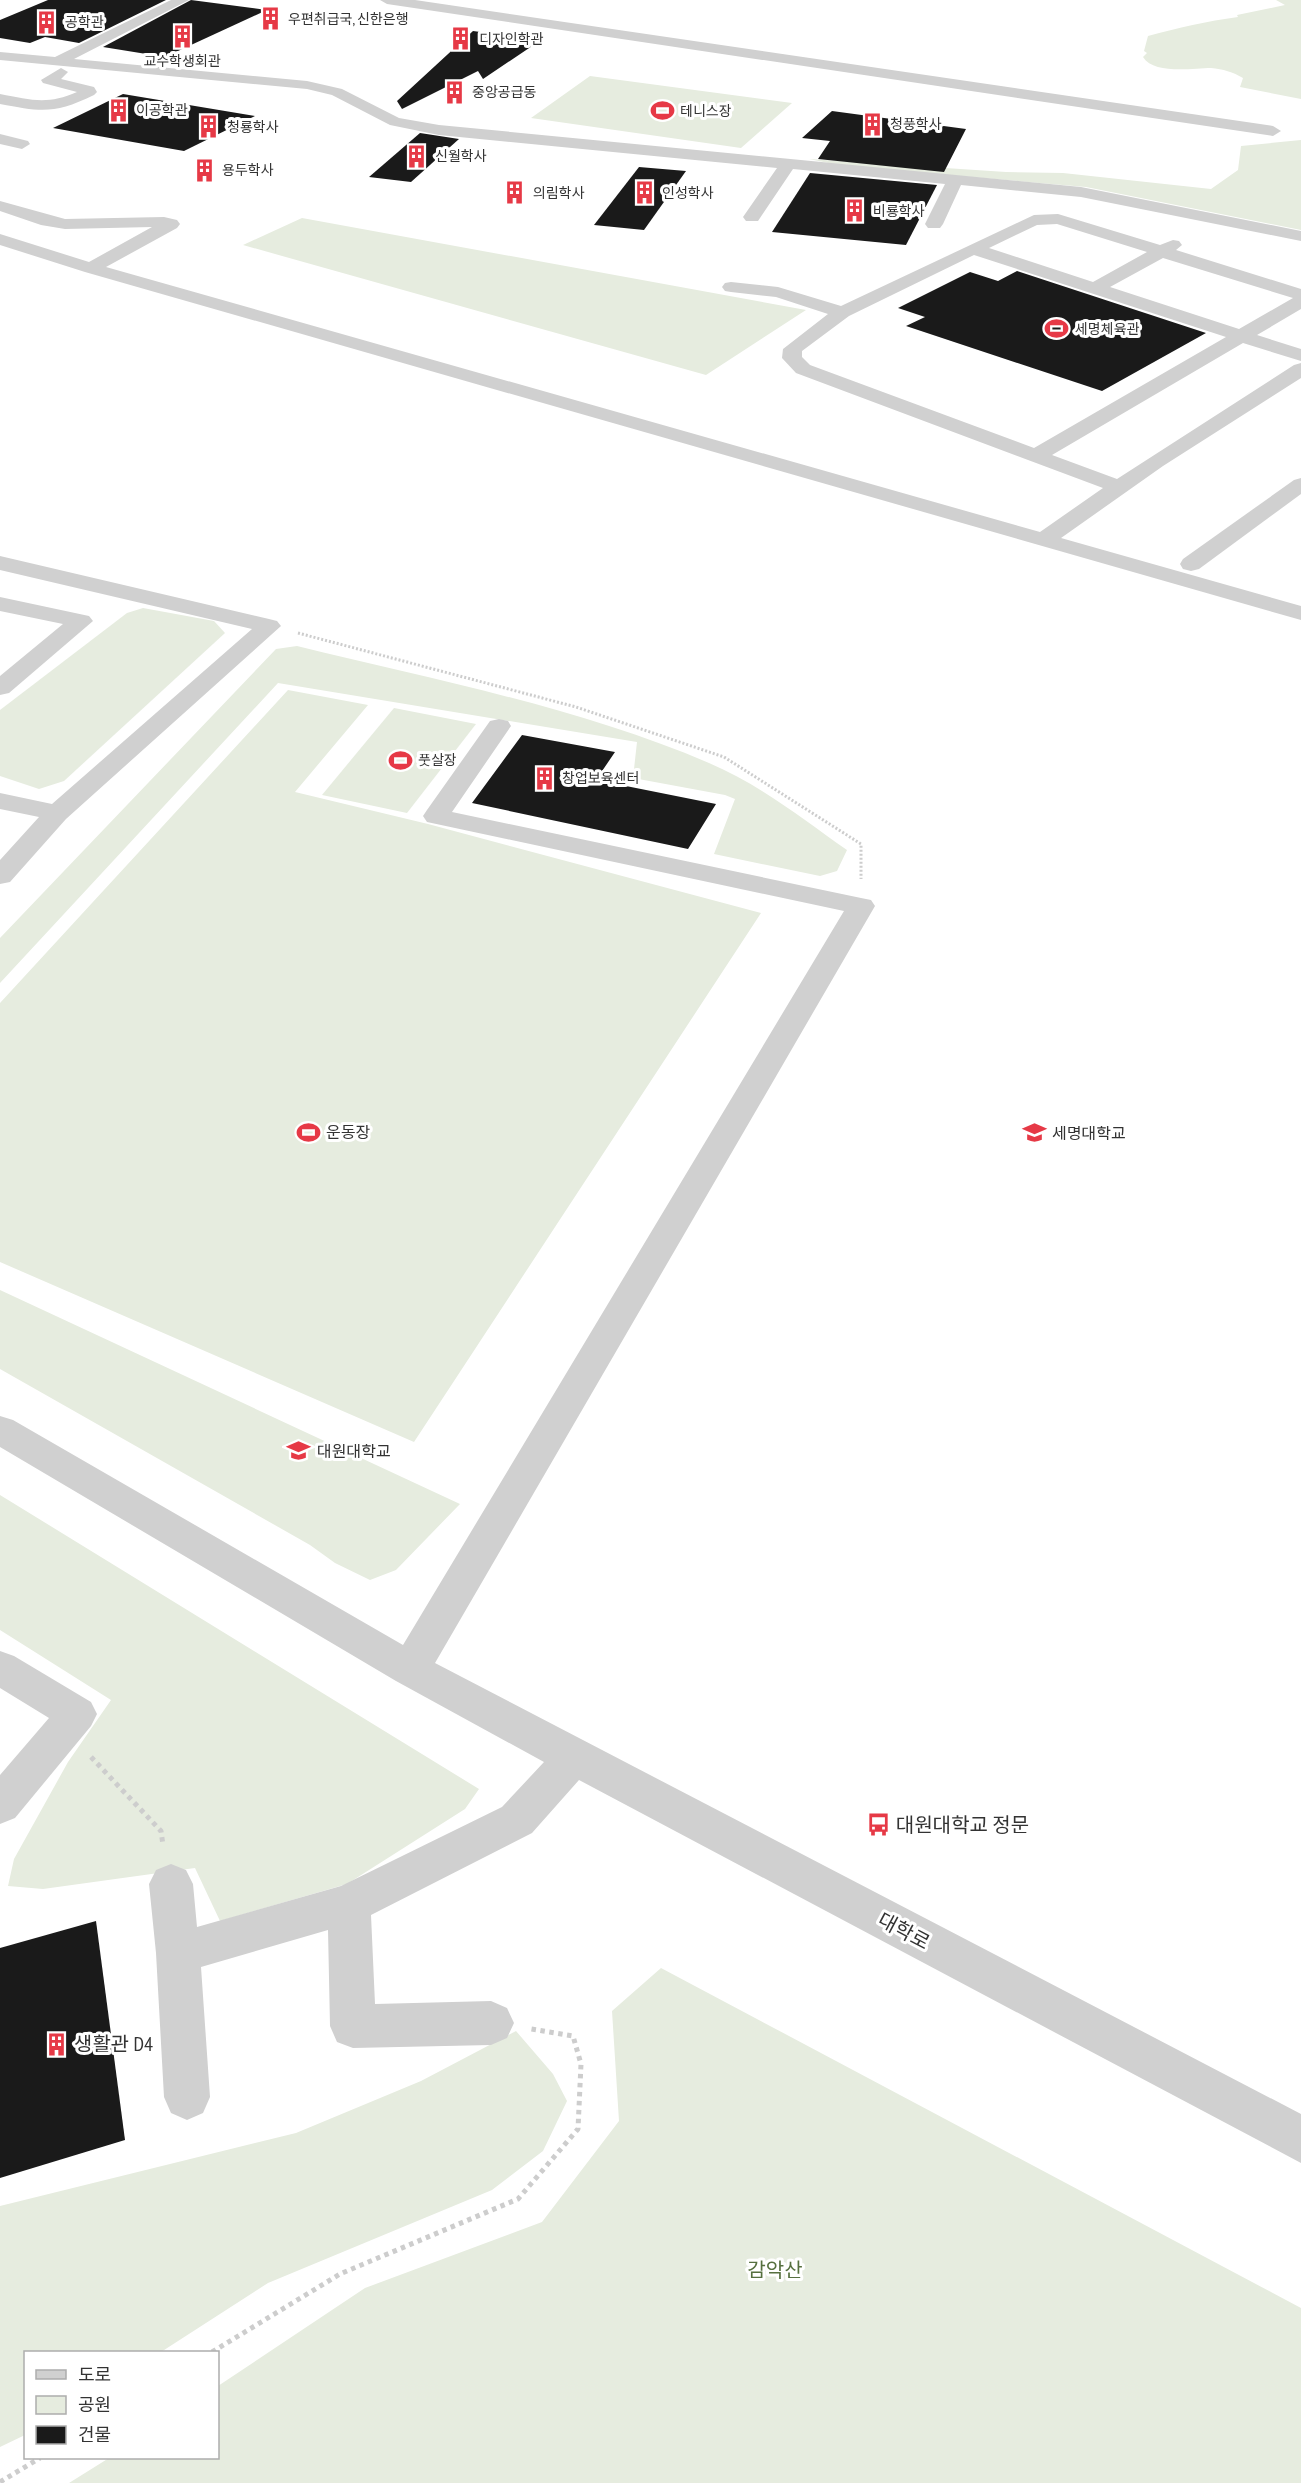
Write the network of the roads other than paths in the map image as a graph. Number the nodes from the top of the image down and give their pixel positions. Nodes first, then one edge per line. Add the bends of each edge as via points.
1 (182, 0) edge
2 (387, 0) edge
3 (0, 44) edge
4 (35, 51) junction
5 (0, 56) edge
6 (58, 61) junction
7 (80, 63) junction
8 (237, 77) junction
9 (260, 94) dead end
10 (0, 99) edge
11 (1273, 130) dead end
12 (0, 139) edge
13 (21, 144) dead end
14 (788, 164) junction
15 (955, 181) junction
16 (0, 206) edge
17 (752, 217) dead end
18 (1219, 219) junction
19 (934, 224) dead end
20 (0, 226) edge
21 (1301, 236) edge
22 (0, 239) edge
23 (974, 249) junction
24 (1161, 251) junction
25 (98, 263) junction
26 (731, 287) dead end
27 (1095, 288) junction
28 (1301, 296) edge
29 (1301, 301) edge
30 (842, 312) junction
31 (1240, 335) junction
32 (1301, 355) edge
33 (1301, 369) edge
34 (528, 375) junction
35 (508, 386) junction
36 (1035, 456) junction
37 (1301, 484) edge
38 (1119, 487) junction
39 (1053, 533) junction
40 (0, 563) edge
41 (1191, 564) junction
42 (121, 593) junction
43 (1301, 595) edge
44 (0, 604) edge
45 (1301, 613) edge
46 (81, 621) junction
47 (0, 688) edge
48 (499, 726) dead end
49 (0, 801) edge
50 (57, 813) junction
51 (0, 876) edge
52 (0, 1430) edge
53 (0, 1668) edge
54 (410, 1669) junction
55 (574, 1757) junction
56 (0, 1805) edge
57 (171, 1884) dead end
58 (349, 1904) junction
59 (178, 1953) junction
60 (491, 2023) road end
61 (187, 2097) dead end
62 (1301, 2139) edge

1 - 6 street
2 - 11 street
3 - 4 street
4 - 5 street
4 - 6 street
6 - 7 street
7 - 8 street
7 - 10 street via 49,77 51,82 89,90 61,106 39,107
8 - 9 street
8 - 14 street via 323,88 395,122 421,127
12 - 13 street
14 - 15 street
14 - 17 street
15 - 18 street via 1081,192
15 - 19 street
16 - 25 street via 65,224 171,224
18 - 21 street
18 - 24 street
20 - 25 street
22 - 25 street
23 - 24 street via 1047,218
23 - 27 street
23 - 30 street
24 - 27 street
24 - 28 street
25 - 34 street
25 - 35 street
26 - 30 street via 778,292
27 - 31 street
29 - 31 street
30 - 36 street via 793,349 792,358 803,369
31 - 32 street
31 - 36 street
33 - 38 street
34 - 35 street
34 - 39 street
35 - 39 street
36 - 38 street
37 - 41 street
38 - 39 street
39 - 41 street
39 - 45 street
40 - 42 street
41 - 43 street
42 - 46 street
42 - 50 street via 269,626
44 - 46 street
46 - 47 street
48 - 54 street via 436,816 861,906
49 - 50 street
50 - 51 street
52 - 54 street, 대학로
53 - 56 street via 77,1714
54 - 55 street, 대학로
55 - 58 street via 518,1820
55 - 62 street, 대학로
57 - 59 street
58 - 59 street
58 - 60 street via 353,2026
59 - 61 street

